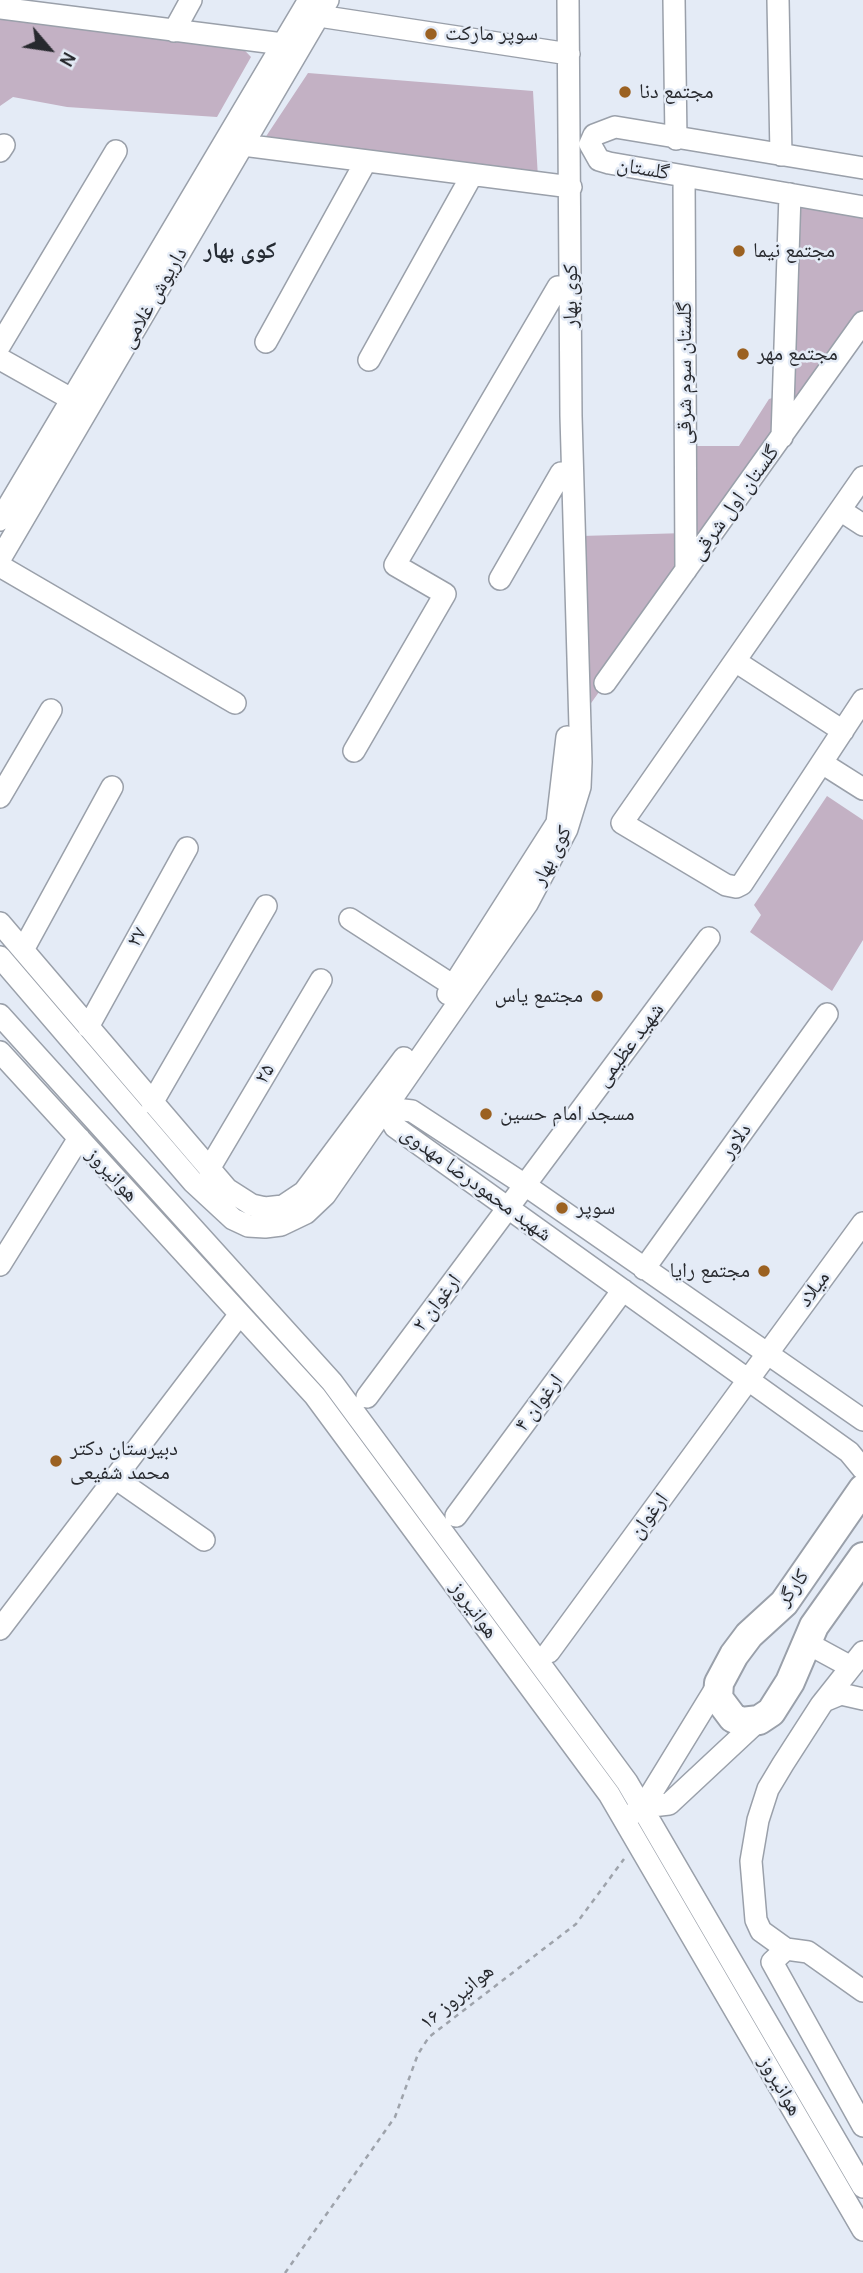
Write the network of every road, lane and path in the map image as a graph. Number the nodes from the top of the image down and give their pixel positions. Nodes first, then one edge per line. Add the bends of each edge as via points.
1 (191, 0) edge
2 (555, 0) edge
3 (568, 0) edge
4 (674, 0) edge
5 (778, 0) edge
6 (319, 5) edge
7 (0, 8) edge
8 (76, 9) edge
9 (174, 30) junction
10 (283, 44) junction
11 (563, 54) junction
12 (676, 139) junction
13 (243, 145) junction
14 (116, 151) dead end
15 (781, 155) junction
16 (366, 161) junction
17 (863, 168) edge
18 (472, 175) junction
19 (684, 176) junction
20 (566, 187) junction
21 (790, 194) junction
22 (863, 207) edge
23 (189, 220) junction
24 (565, 286) junction
25 (863, 322) edge
26 (266, 342) dead end
27 (0, 345) edge
28 (0, 359) edge
29 (369, 360) dead end
30 (73, 400) junction
31 (782, 437) junction
32 (561, 473) junction
33 (863, 477) edge
34 (840, 510) junction
35 (0, 520) edge
36 (863, 525) edge
37 (0, 559) edge
38 (0, 566) edge
39 (687, 570) junction
40 (500, 579) dead end
41 (735, 661) junction
42 (605, 683) dead end
43 (863, 700) edge
44 (235, 703) dead end
45 (51, 710) dead end
46 (843, 731) junction
47 (354, 751) dead end
48 (822, 763) junction
49 (112, 787) dead end
50 (863, 789) edge
51 (0, 796) edge
52 (187, 848) dead end
53 (266, 906) dead end
54 (350, 919) dead end
55 (0, 923) edge
56 (709, 938) dead end
57 (23, 950) junction
58 (0, 957) edge
59 (321, 980) dead end
60 (460, 989) junction
61 (827, 1014) dead end
62 (0, 1015) edge
63 (88, 1027) junction
64 (0, 1052) edge
65 (50, 1071) junction
66 (33, 1087) junction
67 (152, 1102) junction
68 (382, 1102) junction
69 (79, 1138) junction
70 (209, 1169) junction
71 (525, 1185) junction
72 (507, 1208) junction
73 (863, 1223) edge
74 (206, 1243) junction
75 (188, 1258) junction
76 (0, 1265) edge
77 (644, 1269) junction
78 (623, 1290) junction
79 (240, 1314) junction
80 (766, 1355) junction
81 (748, 1380) junction
82 (367, 1397) dead end
83 (863, 1420) edge
84 (366, 1427) junction
85 (347, 1439) junction
86 (863, 1469) edge
87 (115, 1478) junction
88 (863, 1489) edge
89 (456, 1516) dead end
90 (204, 1540) dead end
91 (863, 1557) edge
92 (0, 1629) edge
93 (805, 1642) junction
94 (549, 1652) dead end
95 (857, 1660) edge
96 (719, 1683) junction
97 (863, 1699) edge
98 (824, 1701) junction
99 (759, 1720) junction
100 (643, 1807) junction
101 (624, 1820) junction
102 (636, 1842) junction
103 (779, 1955) junction
104 (863, 1991) edge
105 (759, 2027) junction
106 (863, 2126) edge
107 (863, 2187) edge
108 (863, 2230) edge
109 (285, 2273) edge

1 - 9 street
2 - 11 street, کوی بهار
3 - 11 street, کوی بهار
4 - 12 street
5 - 15 street
6 - 10 street, داریوش غلامی
6 - 11 street
6 - 13 street, داریوش غلامی
7 - 8 street
8 - 9 street
9 - 10 street
10 - 23 street, داریوش غلامی
11 - 20 street, کوی بهار
12 - 15 street, گلستان
12 - 19 street, گلستان via 615,127 594,135 590,144 598,160
13 - 16 street
13 - 23 street, داریوش غلامی
14 - 27 street
15 - 17 street, گلستان
16 - 18 street
16 - 26 street
18 - 20 street
18 - 29 street
19 - 21 street, گلستان
19 - 39 street, گلستان سوم شرقی
20 - 24 street, کوی بهار
21 - 22 street, گلستان
21 - 31 street
23 - 30 street, داریوش غلامی
23 - 37 street, داریوش غلامی
24 - 32 street, کوی بهار
24 - 47 street via 394,565 445,594
24 - 60 street, کوی بهار via 579,787 558,850 527,904
25 - 31 street, گلستان اول شرقی
28 - 30 street
30 - 35 street, داریوش غلامی
31 - 39 street, گلستان اول شرقی
32 - 40 street
32 - 60 street, کوی بهار via 568,753 557,823
33 - 34 street
34 - 36 street
34 - 41 street
38 - 44 street
39 - 42 street, گلستان اول شرقی
41 - 46 street
41 - 48 street via 622,823 736,887 746,880
43 - 46 street
45 - 51 street
46 - 48 street
48 - 50 street
49 - 57 street
52 - 63 street, ۲۷
53 - 67 street
54 - 60 street
55 - 57 street, کوی بهار
56 - 71 street, شهید عظیمی
57 - 63 street, کوی بهار
58 - 68 street, کوی بهار via 193,1182 233,1219 248,1226 281,1225 306,1213 338,1178
59 - 70 street, ۲۵
60 - 68 street, کوی بهار
61 - 77 street, دلاور
62 - 65 street, هوانیروز
63 - 67 street, کوی بهار
64 - 66 street, هوانیروز
65 - 66 street
65 - 74 street, هوانیروز
66 - 69 street, هوانیروز
67 - 70 street, کوی بهار
68 - 70 street, کوی بهار via 304,1192 282,1206 265,1208 244,1202
68 - 71 street, شهید محمودرضا مهدوی via 412,1111
68 - 72 street, شهید محمودرضا مهدوی via 395,1127
69 - 75 street, هوانیروز
69 - 76 street
71 - 72 street, شهید عظیمی
71 - 77 street, شهید محمودرضا مهدوی
72 - 78 street, شهید محمودرضا مهدوی
72 - 82 street, ارغوان ۲
73 - 80 street, میلاد
74 - 75 street
74 - 84 street, هوانیروز via 332,1382
75 - 79 street, هوانیروز
77 - 80 street, شهید محمودرضا مهدوی
78 - 81 street, شهید محمودرضا مهدوی
78 - 89 street, ارغوان ۴
79 - 85 street, هوانیروز via 315,1395
79 - 87 street
80 - 81 street, میلاد
80 - 83 street, شهید محمودرضا مهدوی
81 - 86 street, شهید محمودرضا مهدوی via 849,1452
81 - 94 street, ارغوان
84 - 85 street
84 - 100 street, هوانیروز
85 - 101 street, هوانیروز
87 - 90 street
87 - 92 street
88 - 96 main road, کارگر via 784,1603 743,1643
91 - 93 main road, کارگر
93 - 95 street
93 - 99 main road, کارگر via 780,1700
95 - 98 street
96 - 99 main road via 718,1698 733,1718
96 - 100 street
97 - 98 street via 841,1694
98 - 103 street via 768,1789 758,1819 751,1861 754,1906 761,1931
99 - 100 street via 668,1804
100 - 101 street
100 - 105 street, هوانیروز
101 - 102 street, هوانیروز
102 - 105 street, هوانیروز
102 - 109 path, هوانیروز ۱۶ via 585,1915 429,2037 418,2054 396,2117
103 - 104 street via 808,1952
103 - 106 street
105 - 107 street, هوانیروز
105 - 108 street, هوانیروز

